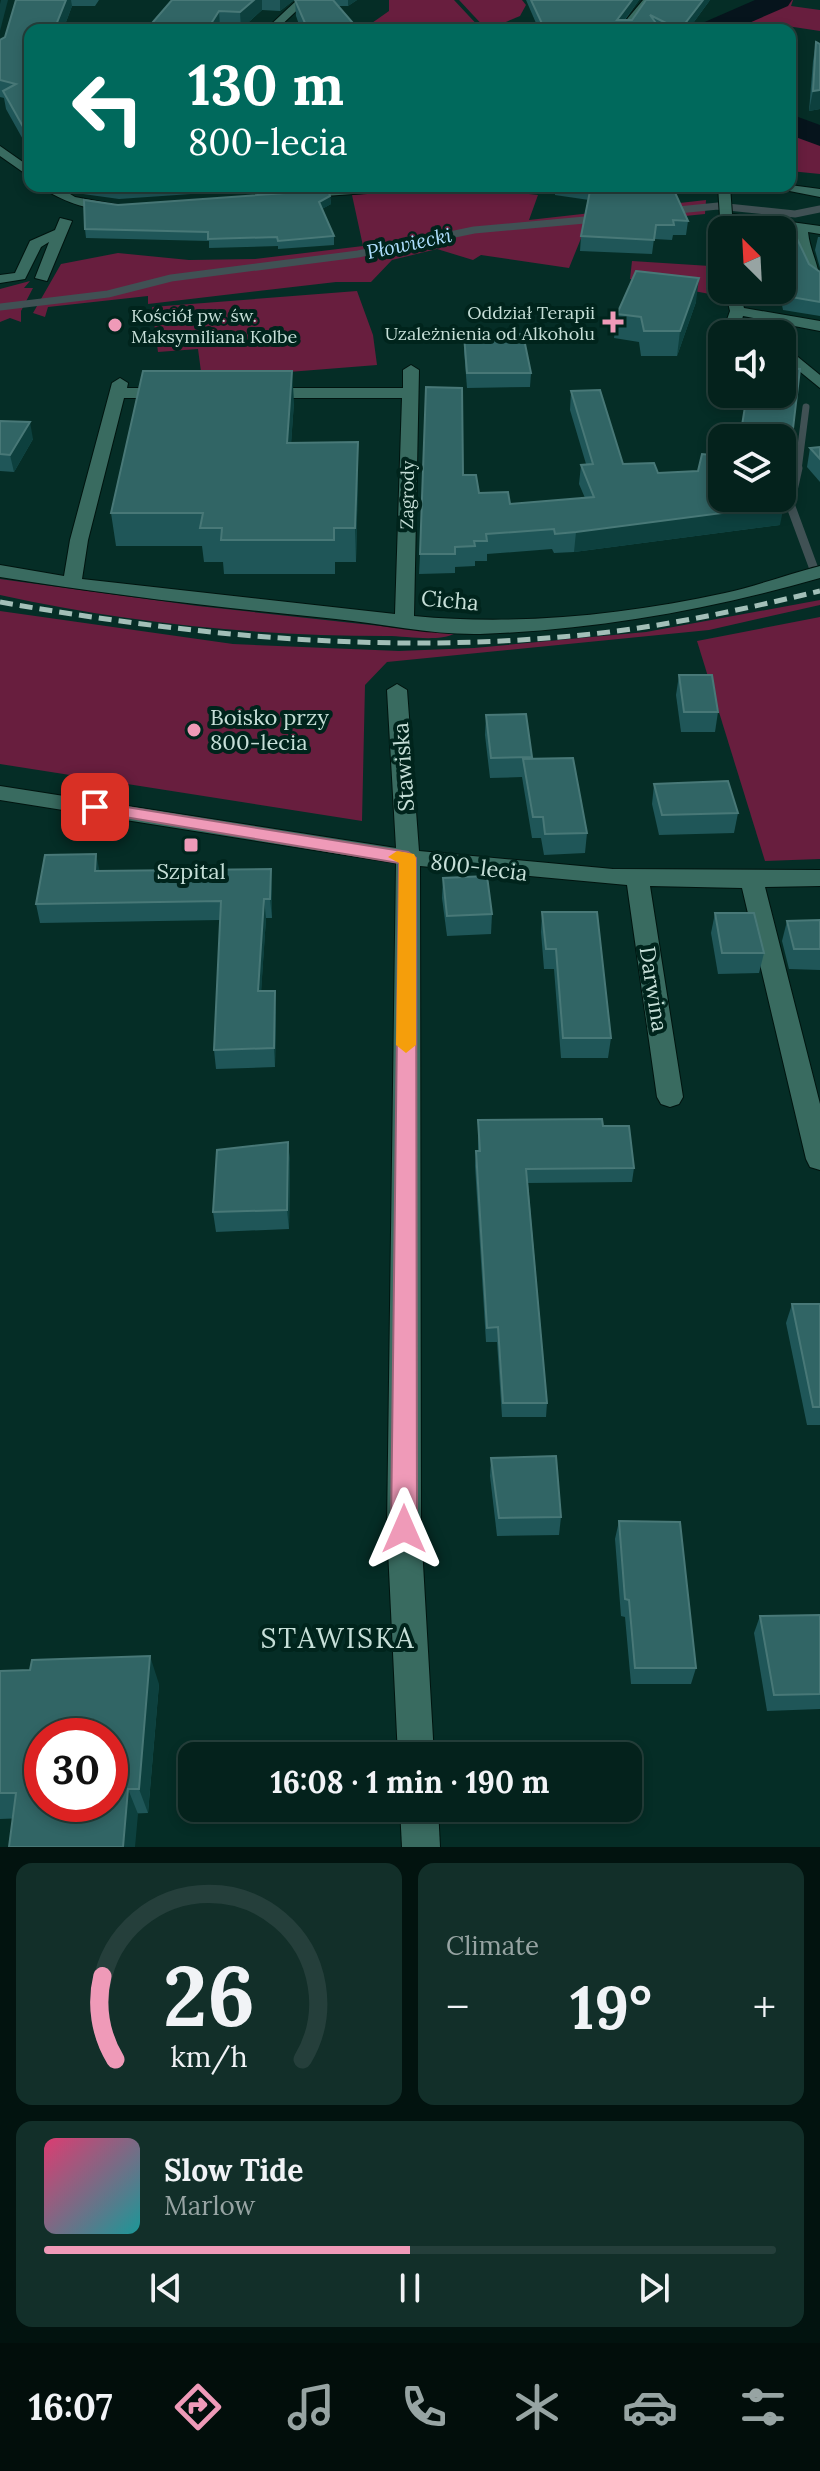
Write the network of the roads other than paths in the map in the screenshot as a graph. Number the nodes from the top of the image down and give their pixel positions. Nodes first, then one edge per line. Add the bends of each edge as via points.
1 (303, 0) edge
2 (648, 0) edge
3 (277, 24) edge
4 (628, 24) edge
5 (0, 150) edge
6 (24, 168) edge
7 (796, 190) edge
8 (58, 192) edge
9 (322, 192) edge
10 (820, 193) edge
11 (279, 195) edge
12 (72, 200) junction
13 (132, 205) edge
14 (724, 209) edge
15 (800, 227) junction
16 (820, 230) edge
17 (61, 232) junction
18 (42, 278) dead end
19 (0, 279) edge
20 (820, 281) edge
21 (735, 304) edge
22 (737, 311) junction
23 (734, 320) edge
24 (748, 320) edge
25 (820, 326) edge
26 (796, 360) edge
27 (411, 370) dead end
28 (796, 377) edge
29 (820, 380) edge
30 (195, 393) edge
31 (241, 393) edge
32 (409, 393) junction
33 (0, 571) edge
34 (820, 572) edge
35 (72, 585) junction
36 (404, 621) junction
37 (397, 690) dead end
38 (0, 793) edge
39 (408, 858) junction
40 (820, 878) edge
41 (638, 881) junction
42 (752, 881) junction
43 (670, 1097) dead end
44 (820, 1159) edge
45 (415, 1742) edge
46 (420, 1822) edge
47 (421, 1847) edge

1 - 3 street
2 - 4 street
5 - 6 street
7 - 10 street
8 - 12 street
9 - 11 street
12 - 13 street
12 - 17 street
14 - 15 street
15 - 16 street
15 - 20 street via 803,248
17 - 18 street
17 - 19 street via 35,244 20,276
21 - 22 street
22 - 23 street
22 - 24 street
22 - 25 street
26 - 29 street
27 - 32 street, Zagrody
28 - 29 street
30 - 35 street via 119,388
31 - 32 street
32 - 36 street, Zagrody
33 - 35 street, Cicha
34 - 36 street, Cicha via 729,598 612,618 476,628
35 - 36 street, Cicha
37 - 39 street, Stawiska
38 - 39 street, 800-lecia
39 - 41 street, 800-lecia
39 - 45 street, Stawiska via 404,1529
40 - 42 street, 800-lecia
41 - 42 street, 800-lecia
41 - 43 street, Darwina
42 - 44 street
46 - 47 street

